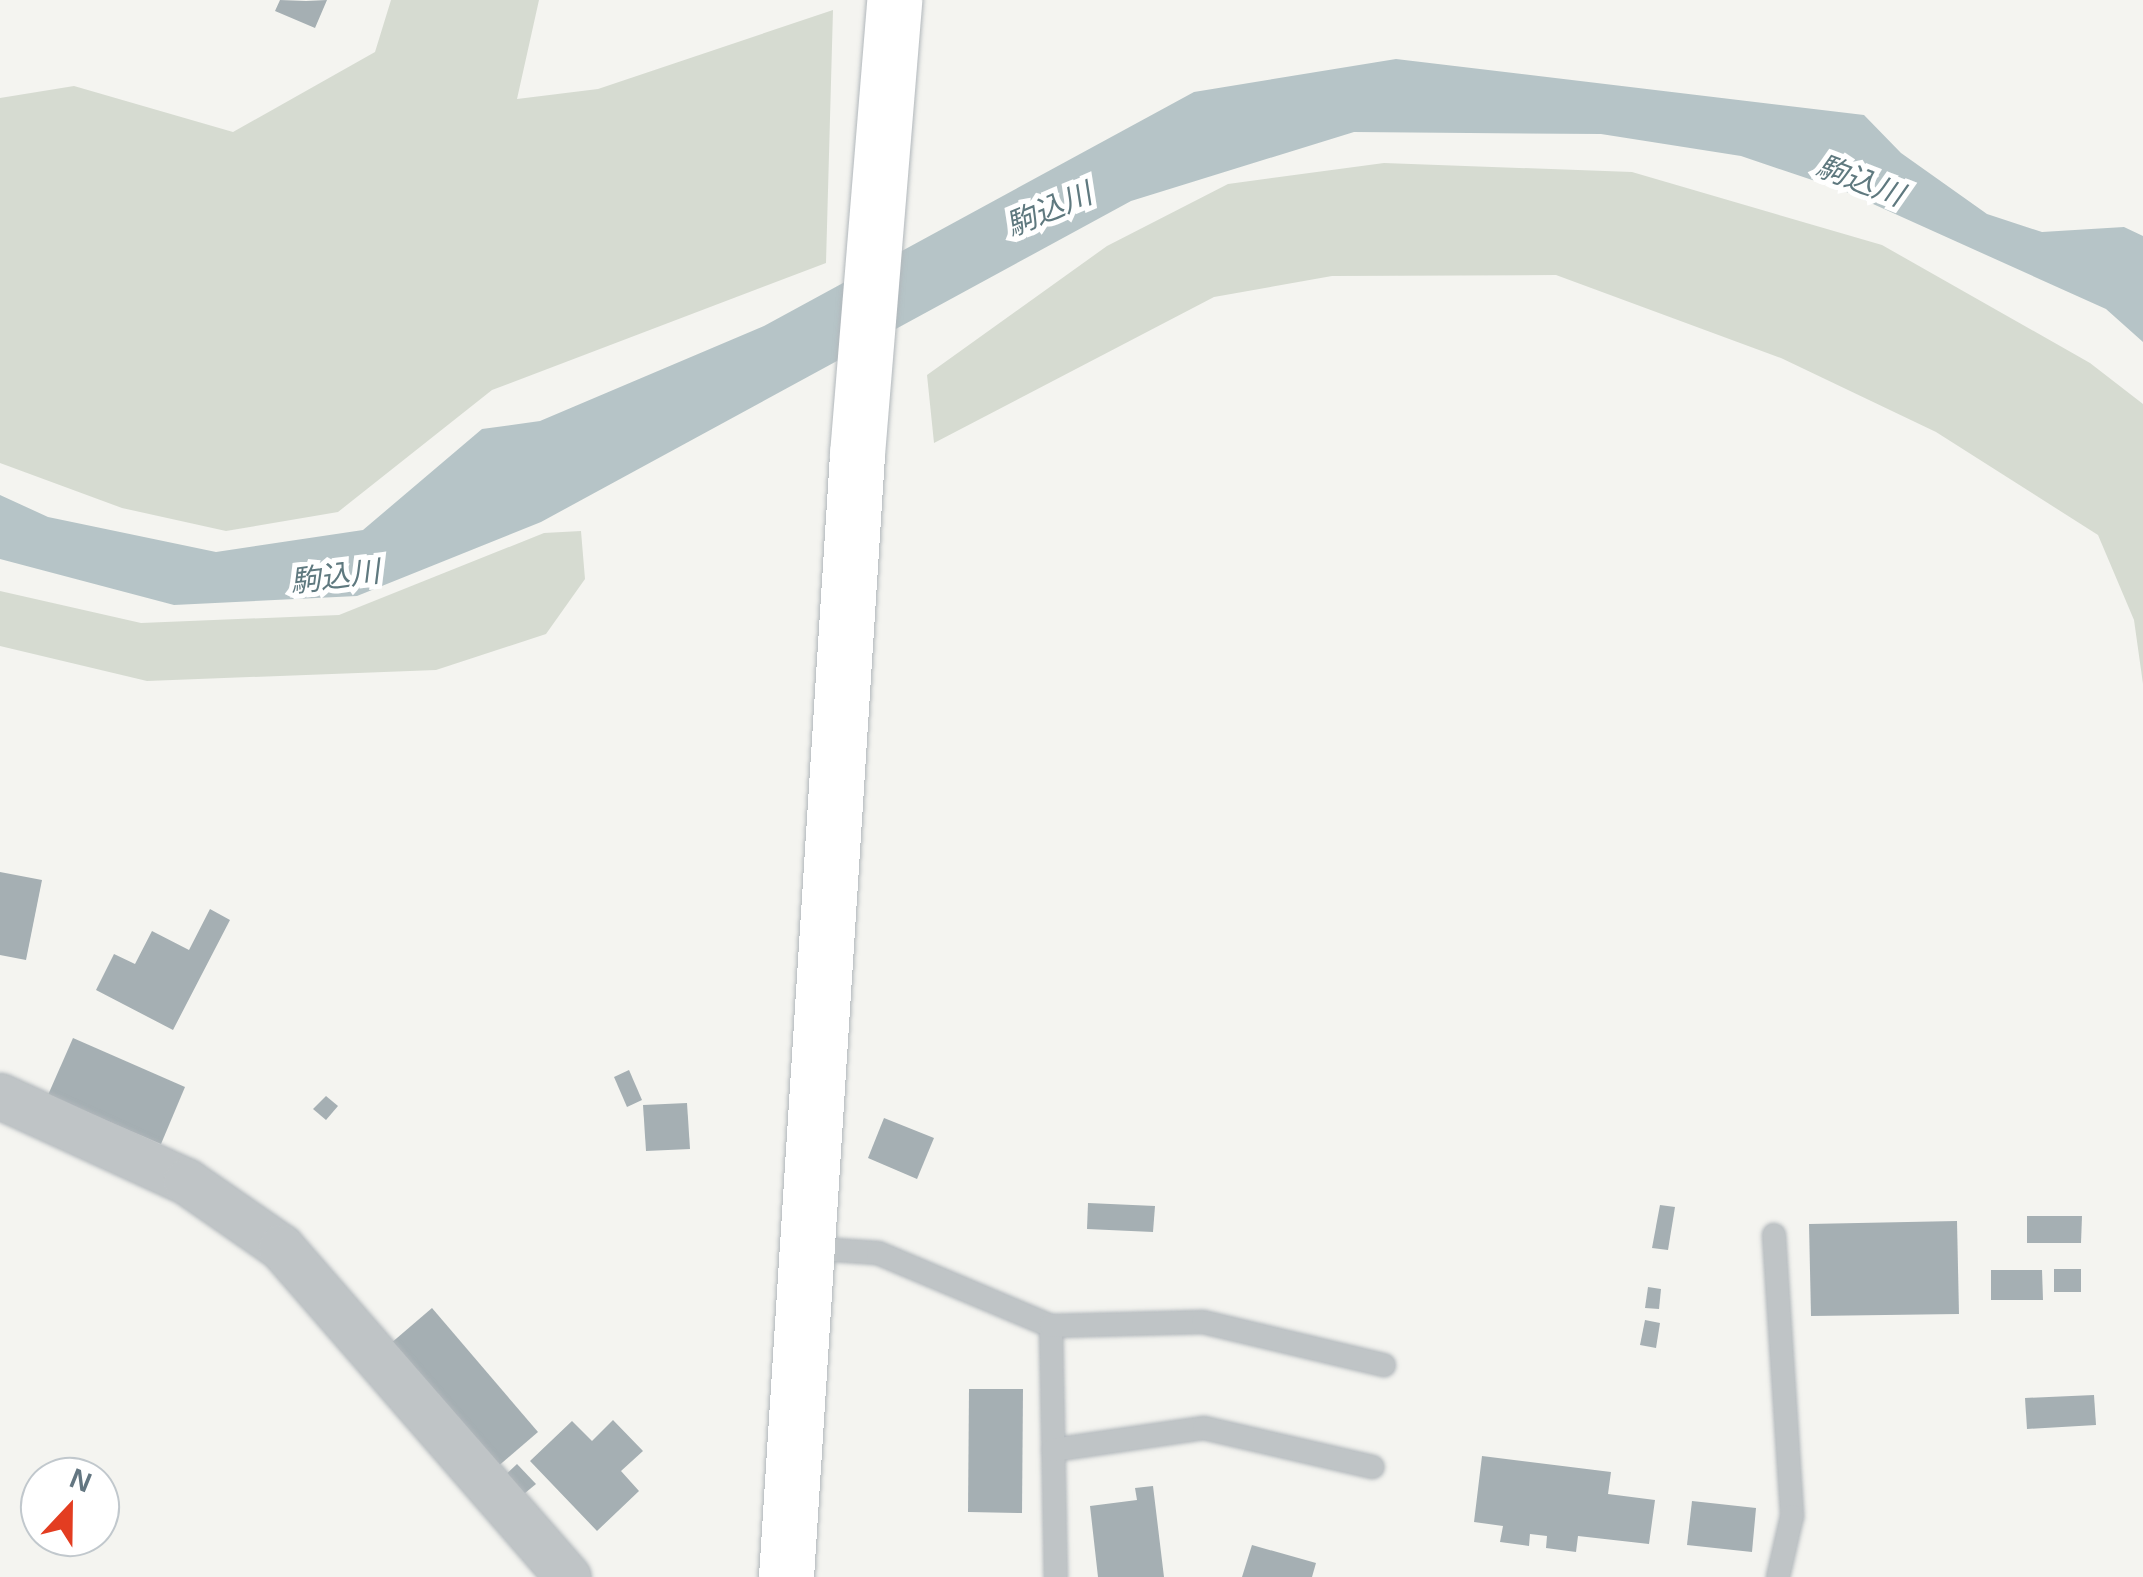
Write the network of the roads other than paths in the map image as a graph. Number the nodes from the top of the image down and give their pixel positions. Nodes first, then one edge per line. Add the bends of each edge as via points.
1 (894, 0) edge
2 (0, 1096) edge
3 (1774, 1235) dead end
4 (806, 1248) junction
5 (1051, 1326) junction
6 (1384, 1364) dead end
7 (1054, 1450) junction
8 (1373, 1467) dead end
9 (568, 1577) edge
10 (786, 1577) edge
11 (1056, 1577) edge
12 (1778, 1577) edge

1 - 4 street
2 - 9 street via 186,1180 281,1247
3 - 12 lane via 1792,1516
4 - 5 lane via 878,1254
4 - 10 street
5 - 6 lane via 1202,1322
5 - 7 lane
7 - 8 lane via 1204,1428
7 - 11 lane

